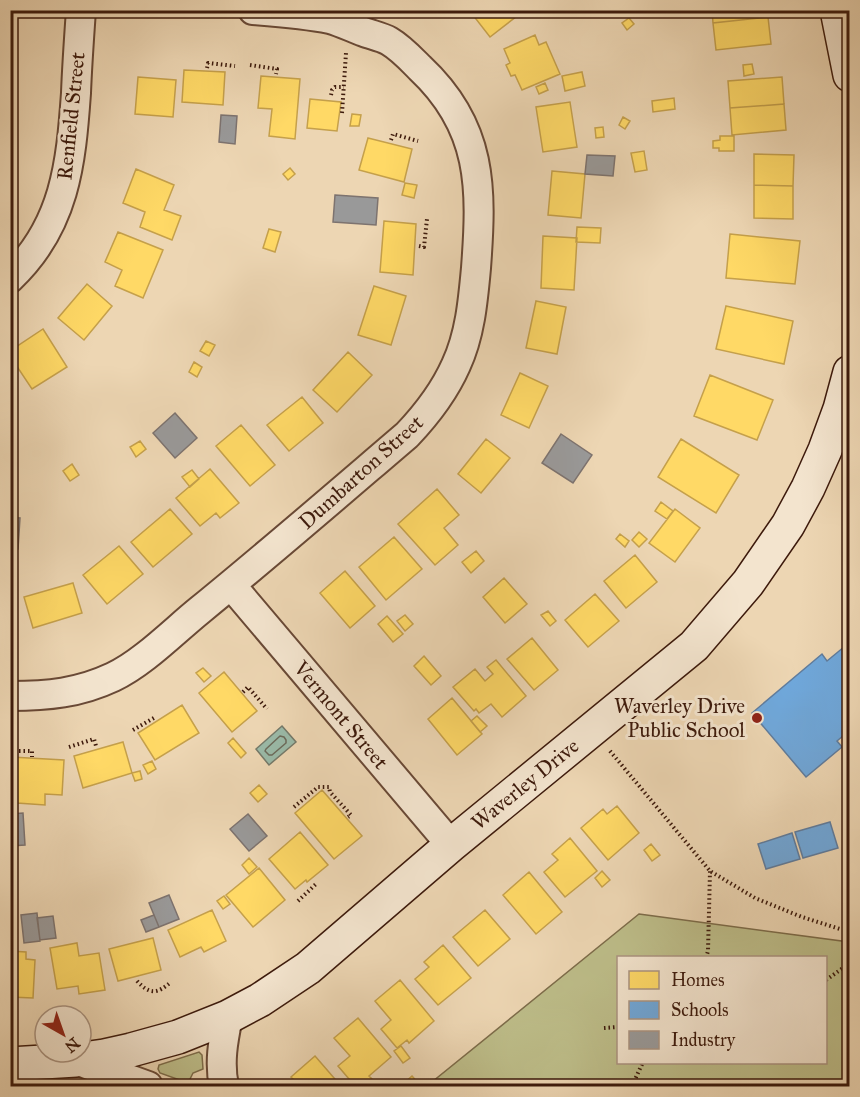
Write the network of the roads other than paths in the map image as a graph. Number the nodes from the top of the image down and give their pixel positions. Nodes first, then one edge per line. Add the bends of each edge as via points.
1 (81, 10) edge
2 (837, 10) edge
3 (265, 11) edge
4 (849, 75) edge
5 (10, 279) edge
6 (849, 372) edge
7 (231, 585) junction
8 (10, 696) edge
9 (451, 845) junction
10 (228, 1017) junction
11 (93, 1058) edge
12 (33, 1063) edge
13 (10, 1064) edge
14 (87, 1064) edge
15 (148, 1086) edge
16 (224, 1086) edge

1 - 5 street, Renfield Street via 70,159 61,198 42,240
2 - 4 street
3 - 7 street, Dumbarton Street via 331,20 389,41 426,73 465,129 477,171 479,229 468,333 443,391 406,435
6 - 9 street, Waverley Drive via 840,409 808,488 748,583 694,646
7 - 8 street, Dumbarton Street via 134,664 111,678 60,694
7 - 9 street, Vermont Street
9 - 10 street, Waverley Drive via 308,968
10 - 11 street, Waverley Drive via 178,1037
10 - 16 street via 222,1047
12 - 13 street, Waverley Drive
14 - 15 street, Waverley Drive

